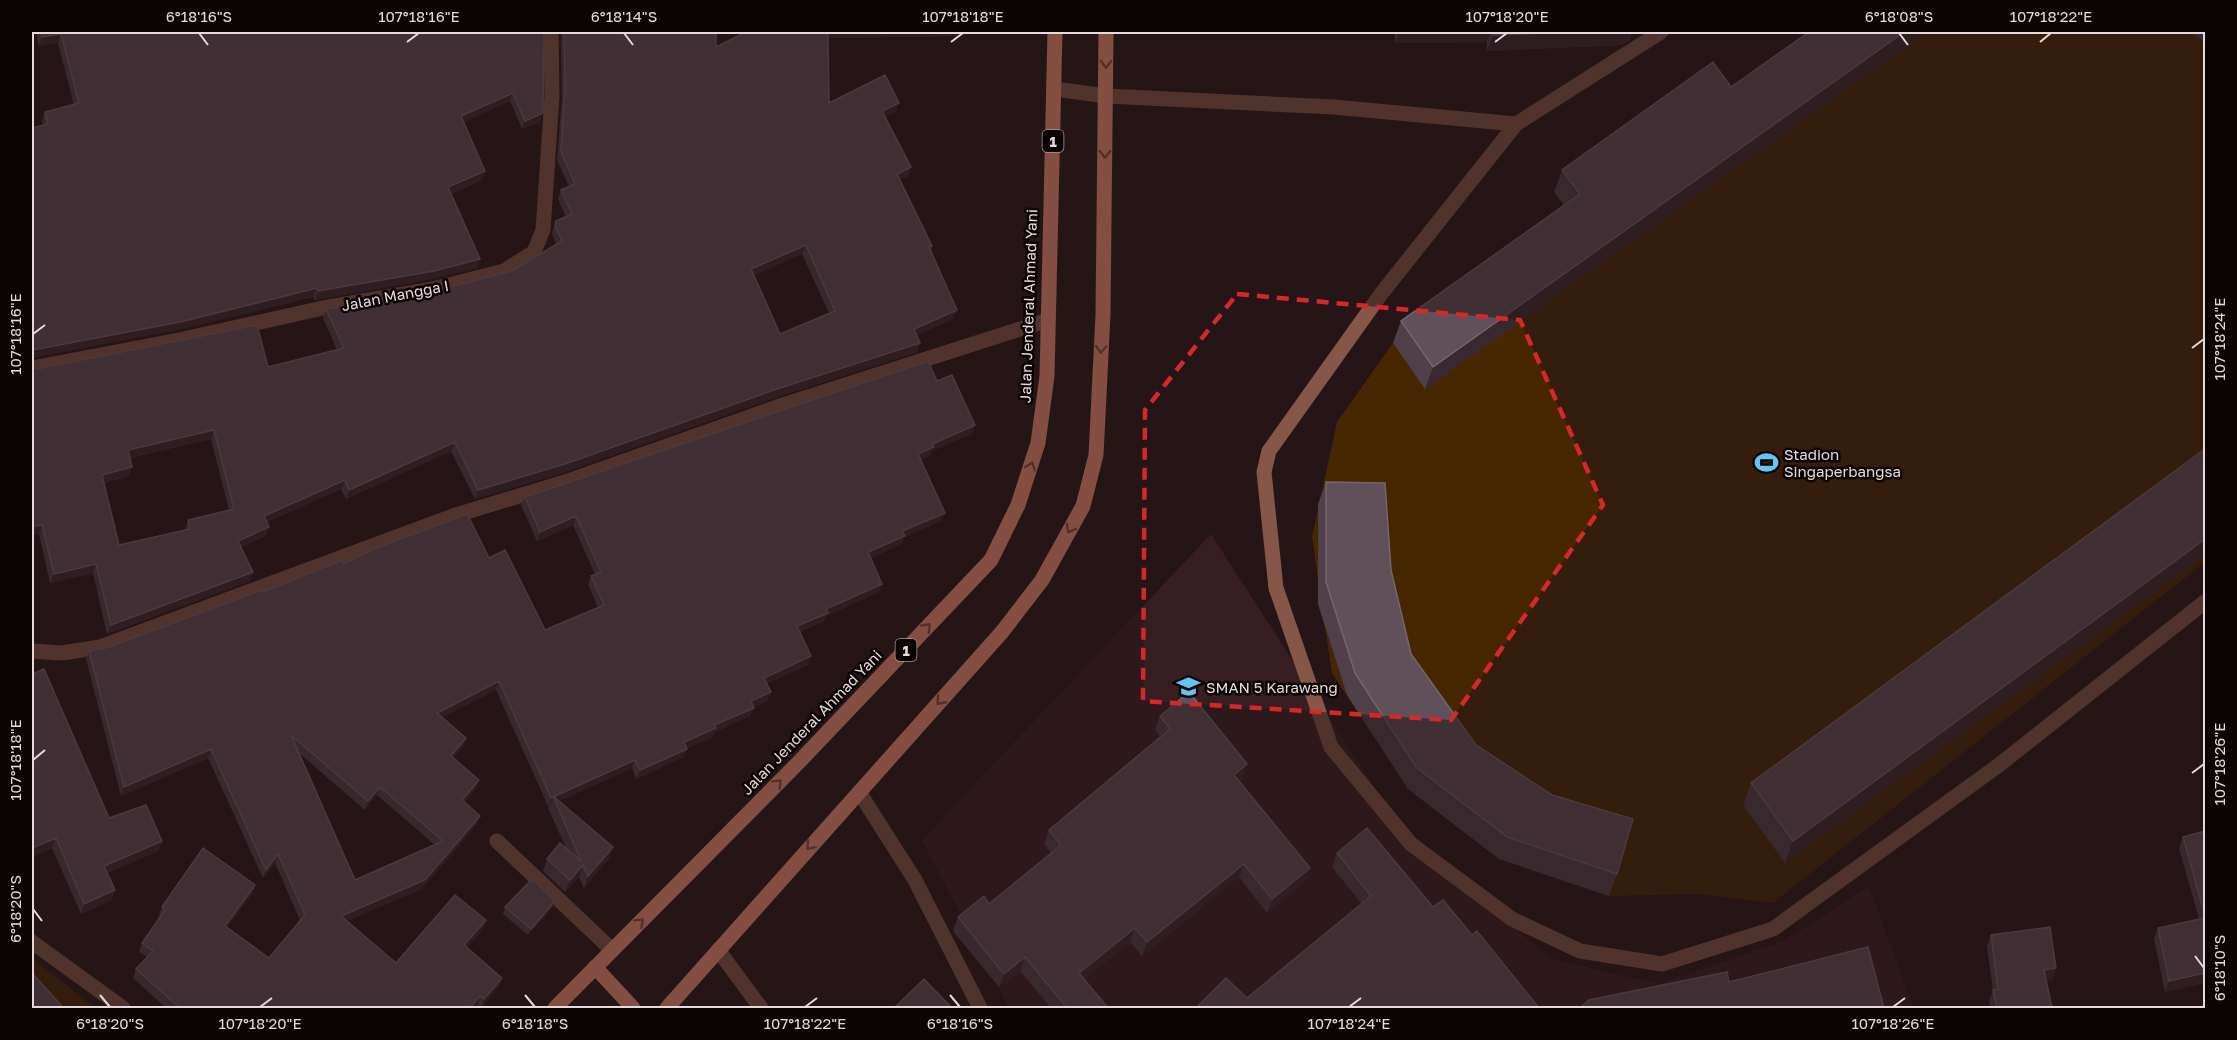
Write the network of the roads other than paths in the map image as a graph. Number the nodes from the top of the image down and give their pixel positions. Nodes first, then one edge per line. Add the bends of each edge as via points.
1 (551, 32) edge
2 (1055, 32) edge
3 (1106, 32) edge
4 (1661, 32) edge
5 (1055, 89) junction
6 (1106, 96) junction
7 (1516, 124) junction
8 (1048, 320) junction
9 (32, 368) edge
10 (2205, 601) edge
11 (32, 651) edge
12 (859, 792) junction
13 (497, 841) dead end
14 (32, 942) edge
15 (612, 950) junction
16 (718, 950) junction
17 (595, 967) junction
18 (123, 1008) edge
19 (555, 1008) edge
20 (633, 1008) edge
21 (668, 1008) edge
22 (761, 1008) edge
23 (980, 1008) edge

1 - 9 street, Jalan Mangga I via 552,96 543,230 534,252 514,265 433,289
2 - 5 main road, Jalan Jenderal Ahmad Yani / 1
3 -> 6 main road
4 - 7 street
5 - 6 street
5 - 8 main road, Jalan Jenderal Ahmad Yani / 1
6 - 7 street via 1334,107
6 -> 12 main road via 1103,315 1096,455 1083,506 1042,580 1009,623
7 - 10 street via 1381,294 1269,451 1264,471 1276,588 1331,747 1411,844 1512,919 1580,951 1662,964 1773,929 1999,765
8 - 11 street via 453,516 100,647 62,653
15 -> 8 main road, Jalan Jenderal Ahmad Yani / 1 via 798,764 991,560 1018,505 1038,443 1047,376
12 -> 16 main road
12 - 23 street via 915,880
13 - 15 street
14 - 18 street
15 - 17 main road, Jalan Jenderal Ahmad Yani / 1
16 - 21 main road
16 - 22 street
17 - 19 main road, Jalan Jenderal Ahmad Yani / 1
17 - 20 main road

